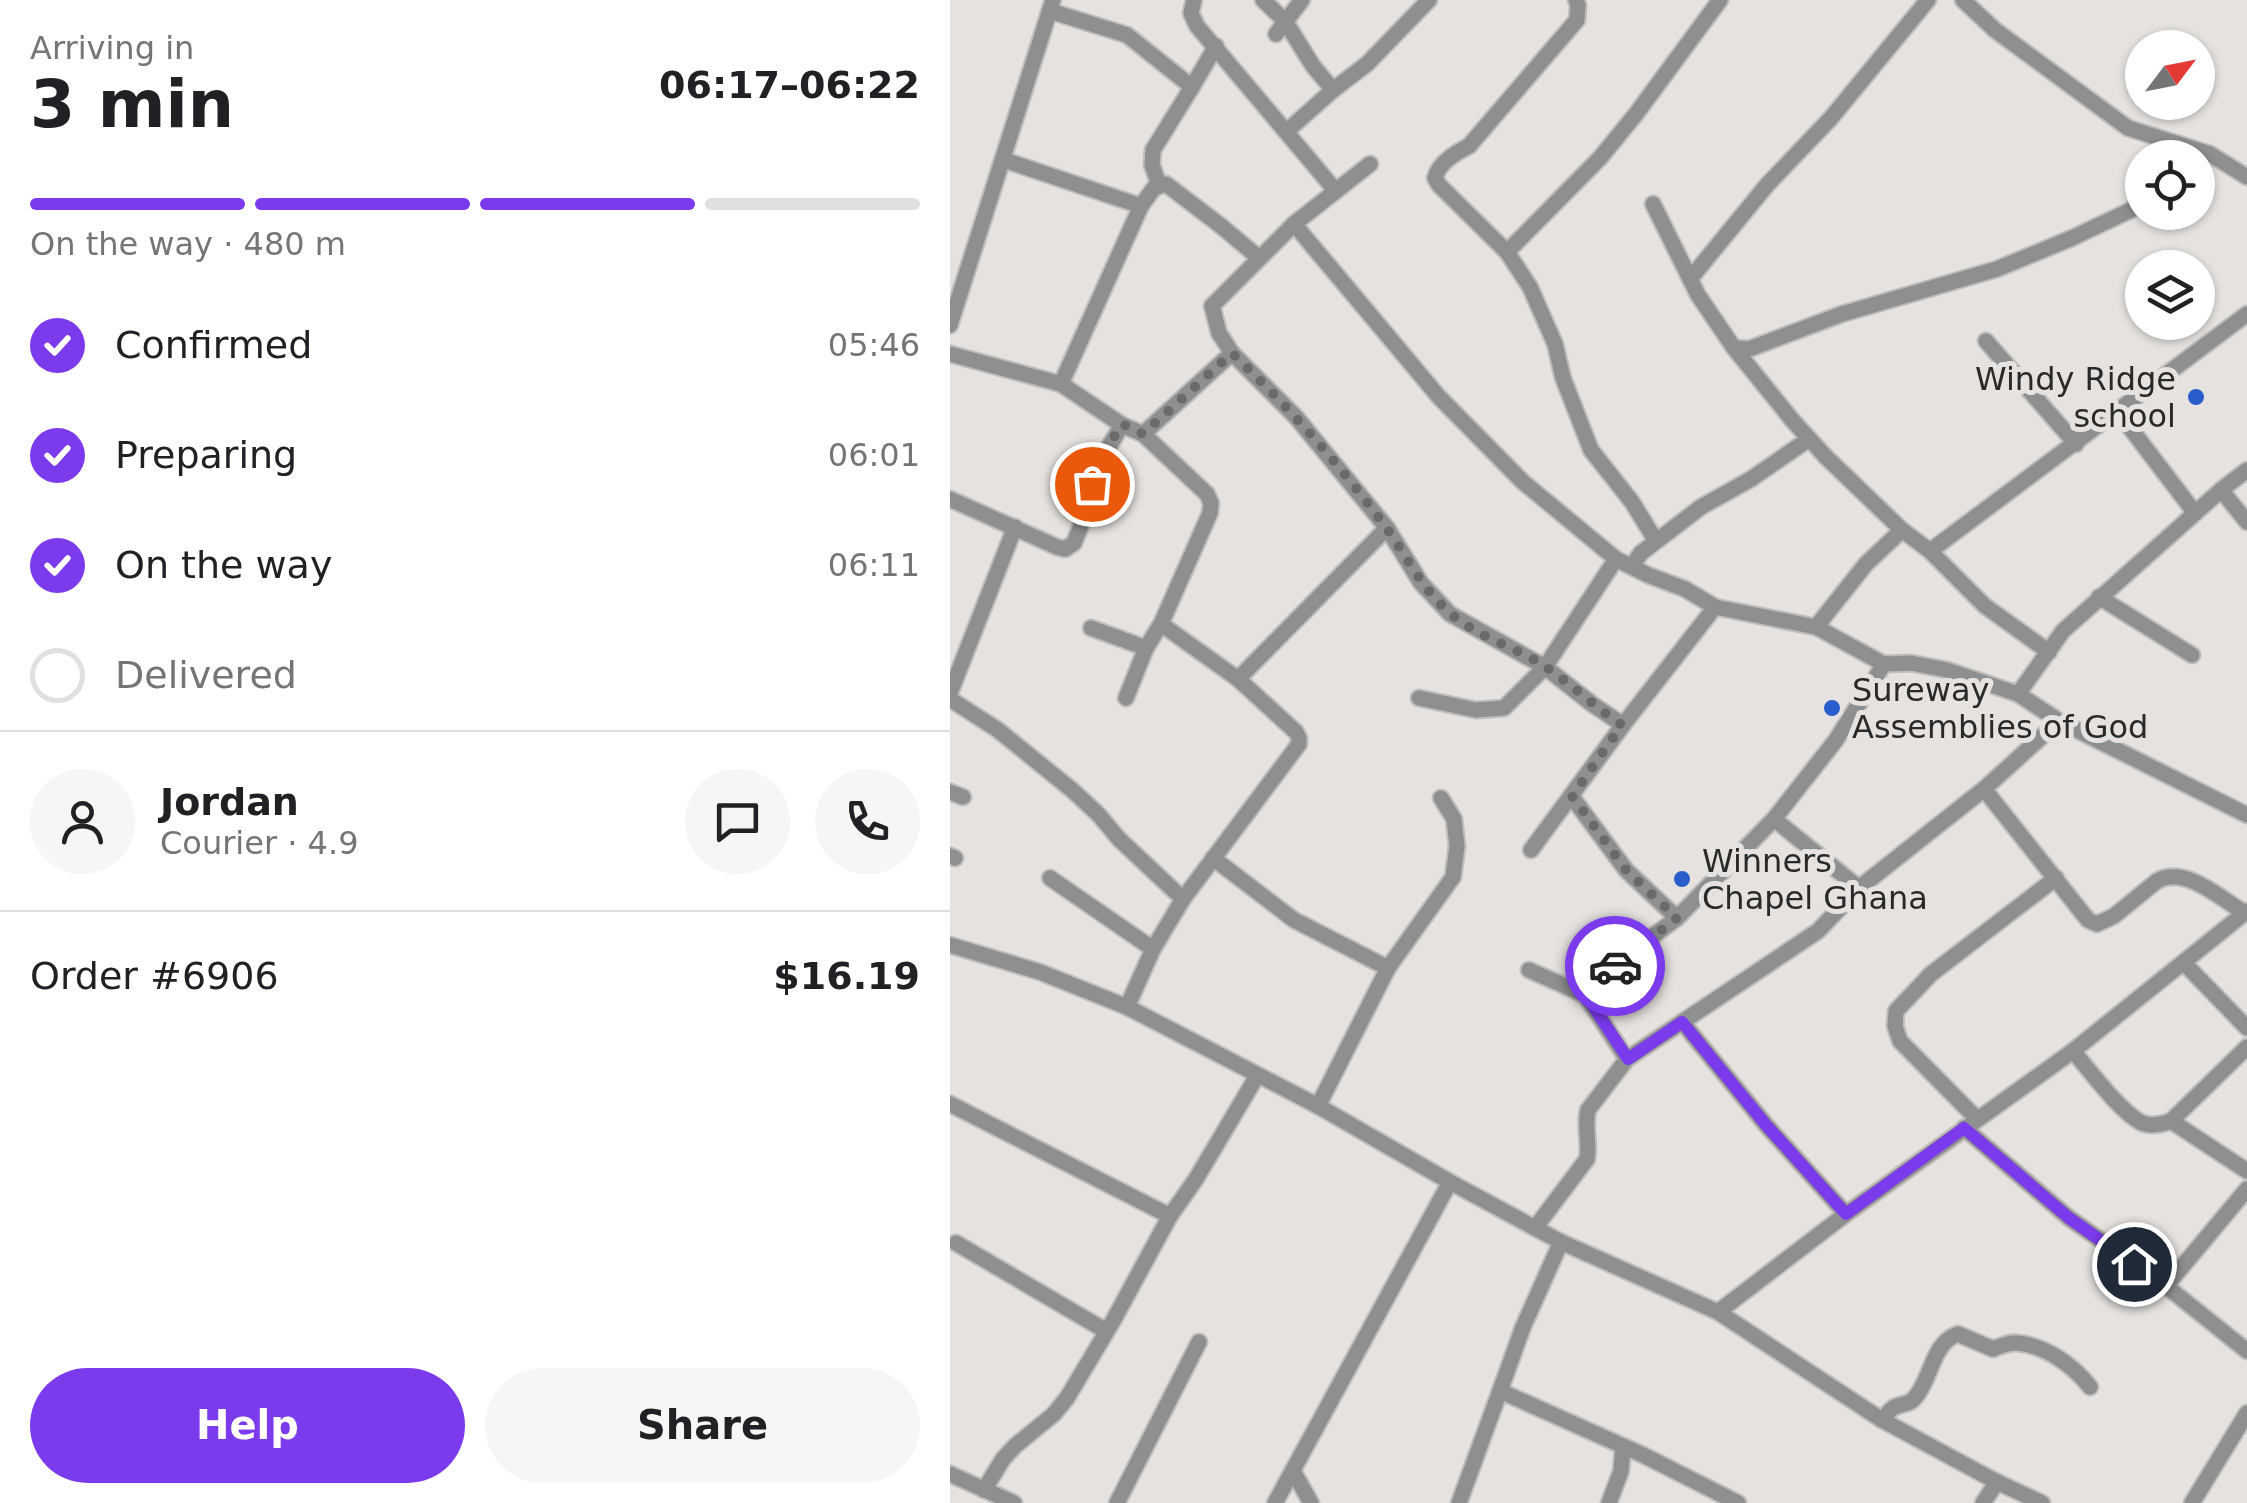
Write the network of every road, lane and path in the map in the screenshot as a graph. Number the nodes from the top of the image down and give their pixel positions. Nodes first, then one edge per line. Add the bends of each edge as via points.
1 (1194, 0) edge
2 (1263, 0) edge
3 (1302, 0) edge
4 (1429, 0) edge
5 (1576, 0) edge
6 (1720, 0) edge
7 (1928, 0) edge
8 (1963, 0) edge
9 (1052, 5) edge
10 (1280, 28) junction
11 (1216, 46) junction
12 (1192, 87) junction
13 (1332, 90) junction
14 (1286, 131) junction
15 (2155, 140) edge
16 (2215, 157) edge
17 (1004, 160) junction
18 (1370, 164) dead end
19 (2247, 177) edge
20 (1159, 185) junction
21 (1335, 190) junction
22 (1653, 204) dead end
23 (1141, 206) junction
24 (2125, 213) edge
25 (1294, 224) junction
26 (1507, 252) junction
27 (1258, 258) junction
28 (1690, 279) junction
29 (2247, 314) edge
30 (950, 325) edge
31 (1986, 341) dead end
32 (1734, 348) junction
33 (1232, 353) junction
34 (950, 354) edge
35 (1062, 384) junction
36 (2118, 412) junction
37 (1122, 424) junction
38 (1143, 434) junction
39 (1809, 439) junction
40 (2076, 444) junction
41 (2247, 470) edge
42 (2221, 490) junction
43 (950, 499) edge
44 (2195, 513) junction
45 (2247, 522) edge
46 (1015, 527) junction
47 (1386, 528) junction
48 (1902, 530) junction
49 (1656, 541) junction
50 (1930, 550) junction
51 (1616, 558) junction
52 (1632, 566) junction
53 (2099, 597) junction
54 (1715, 607) junction
55 (1161, 624) junction
56 (1816, 627) junction
57 (1091, 628) dead end
58 (1146, 648) junction
59 (2049, 652) junction
60 (2192, 655) dead end
61 (1884, 664) junction
62 (1546, 667) junction
63 (1238, 679) junction
64 (2018, 694) junction
65 (950, 696) edge
66 (1126, 698) dead end
67 (1419, 698) dead end
68 (2059, 720) junction
69 (1622, 725) junction
70 (1984, 790) junction
71 (1572, 796) junction
72 (1441, 798) dead end
73 (2247, 815) edge
74 (1774, 819) junction
75 (1531, 850) dead end
76 (1213, 858) junction
77 (1050, 878) dead end
78 (2056, 878) junction
79 (1859, 888) junction
80 (1183, 899) junction
81 (2246, 912) edge
82 (1677, 918) junction
83 (950, 945) edge
84 (1153, 948) junction
85 (2184, 963) junction
86 (1388, 968) junction
87 (1529, 970) dead end
88 (1585, 994) junction
89 (1127, 1007) junction
90 (1682, 1022) junction
91 (2247, 1028) edge
92 (2247, 1047) edge
93 (2074, 1052) junction
94 (1628, 1059) junction
95 (1257, 1076) junction
96 (950, 1104) edge
97 (1318, 1106) junction
98 (2171, 1122) junction
99 (1970, 1124) junction
100 (2247, 1171) edge
101 (1450, 1182) junction
102 (2247, 1188) edge
103 (1846, 1214) junction
104 (1170, 1216) junction
105 (1535, 1228) junction
106 (1561, 1242) junction
107 (956, 1243) dead end
108 (2166, 1286) junction
109 (1718, 1312) junction
110 (1106, 1330) junction
111 (1200, 1342) dead end
112 (2247, 1351) edge
113 (2090, 1387) dead end
114 (1500, 1391) junction
115 (2247, 1413) edge
116 (1882, 1420) junction
117 (1624, 1447) junction
118 (1642, 1455) junction
119 (1293, 1471) junction
120 (1622, 1471) junction
121 (950, 1474) edge
122 (1997, 1482) junction
123 (984, 1490) junction
124 (1014, 1503) edge
125 (1117, 1503) edge
126 (1275, 1503) edge
127 (1312, 1503) edge
128 (1459, 1503) edge
129 (1609, 1503) edge
130 (1738, 1503) edge
131 (1982, 1503) edge
132 (2042, 1503) edge
133 (2192, 1503) edge

1 - 11 street via 1197,26
2 - 10 street
3 - 10 street
4 - 13 street
5 - 26 street via 1577,20 1435,178
6 - 26 street via 1600,158
7 - 28 street
8 - 15 street via 2128,128
9 - 12 street via 1127,34
9 - 17 street
10 - 13 street
11 - 12 street
11 - 14 street
12 - 20 street via 1153,150
13 - 14 street
14 - 21 street
16 - 19 street
17 - 23 street
17 - 30 street
18 - 21 street
20 - 23 street
20 - 27 street
21 - 25 street
22 - 28 street
23 - 35 street
24 - 32 street via 1998,269
25 - 27 street
25 - 51 street via 1439,397 1523,482
26 - 49 street via 1545,318 1592,450
27 - 33 street via 1212,306
28 - 32 street
29 - 36 street
31 - 40 street
32 - 39 street
33 - 38 street
33 - 47 street via 1296,417
34 - 35 street
35 - 37 street
36 - 40 street
36 - 44 street
37 - 38 street
37 - 46 street via 1092,473 1074,543 1057,548
38 - 55 street via 1210,503
39 - 48 street
39 - 49 street
40 - 50 street
41 - 42 street
42 - 44 street
42 - 45 street
43 - 46 street
44 - 53 street
46 - 65 street
47 - 62 street via 1450,614
47 - 63 street
48 - 50 street
48 - 56 street
49 - 52 street
50 - 59 street via 1984,606
51 - 52 street
51 - 62 street
52 - 54 street
53 - 59 street
53 - 60 street
54 - 56 street
54 - 69 street
55 - 58 street
55 - 63 street
56 - 61 street
57 - 58 street
58 - 66 street
59 - 64 street
61 - 64 street via 1947,670
61 - 74 street
62 - 67 street via 1496,710
62 - 69 street
63 - 76 street via 1296,732 1299,744
64 - 68 street
65 - 80 street via 1072,790
68 - 70 street
68 - 73 street
69 - 71 street
70 - 78 street
70 - 79 street
71 - 75 street
71 - 82 street via 1626,870
72 - 86 street via 1454,819 1453,877
74 - 79 street
74 - 82 street
76 - 80 street
76 - 86 street via 1294,920
77 - 84 street
78 - 81 street via 2097,924 2174,876
78 - 99 street via 1932,974 1896,1011 1900,1041
79 - 90 street via 1818,931
80 - 84 street
81 - 85 street
82 - 88 street
83 - 89 street
84 - 89 street
85 - 91 street
85 - 93 street
86 - 97 street
87 - 88 street
88 - 94 street
89 - 95 street
90 - 94 street
90 - 103 street
92 - 98 street
93 - 98 street via 2142,1124
93 - 99 street
94 - 105 street via 1588,1110 1587,1159
95 - 97 street
95 - 104 street
96 - 104 street
97 - 101 street
98 - 100 street
99 - 103 street
99 - 108 street via 2069,1218
101 - 105 street
101 - 119 street
102 - 108 street
103 - 109 street
104 - 110 street
105 - 106 street
106 - 109 street
106 - 114 street
107 - 110 street
108 - 112 street
109 - 116 street
110 - 123 street via 1067,1398 1003,1458
111 - 125 street
113 - 116 street via 2078,1371 2046,1352 2020,1343 1994,1349 1958,1334 1941,1345 1919,1393
114 - 117 street
114 - 128 street
115 - 133 street
116 - 122 street
117 - 118 street
117 - 120 street
118 - 120 street
118 - 130 street
119 - 126 street
119 - 127 street
120 - 129 street
121 - 123 street
122 - 131 street
122 - 132 street
123 - 124 street

